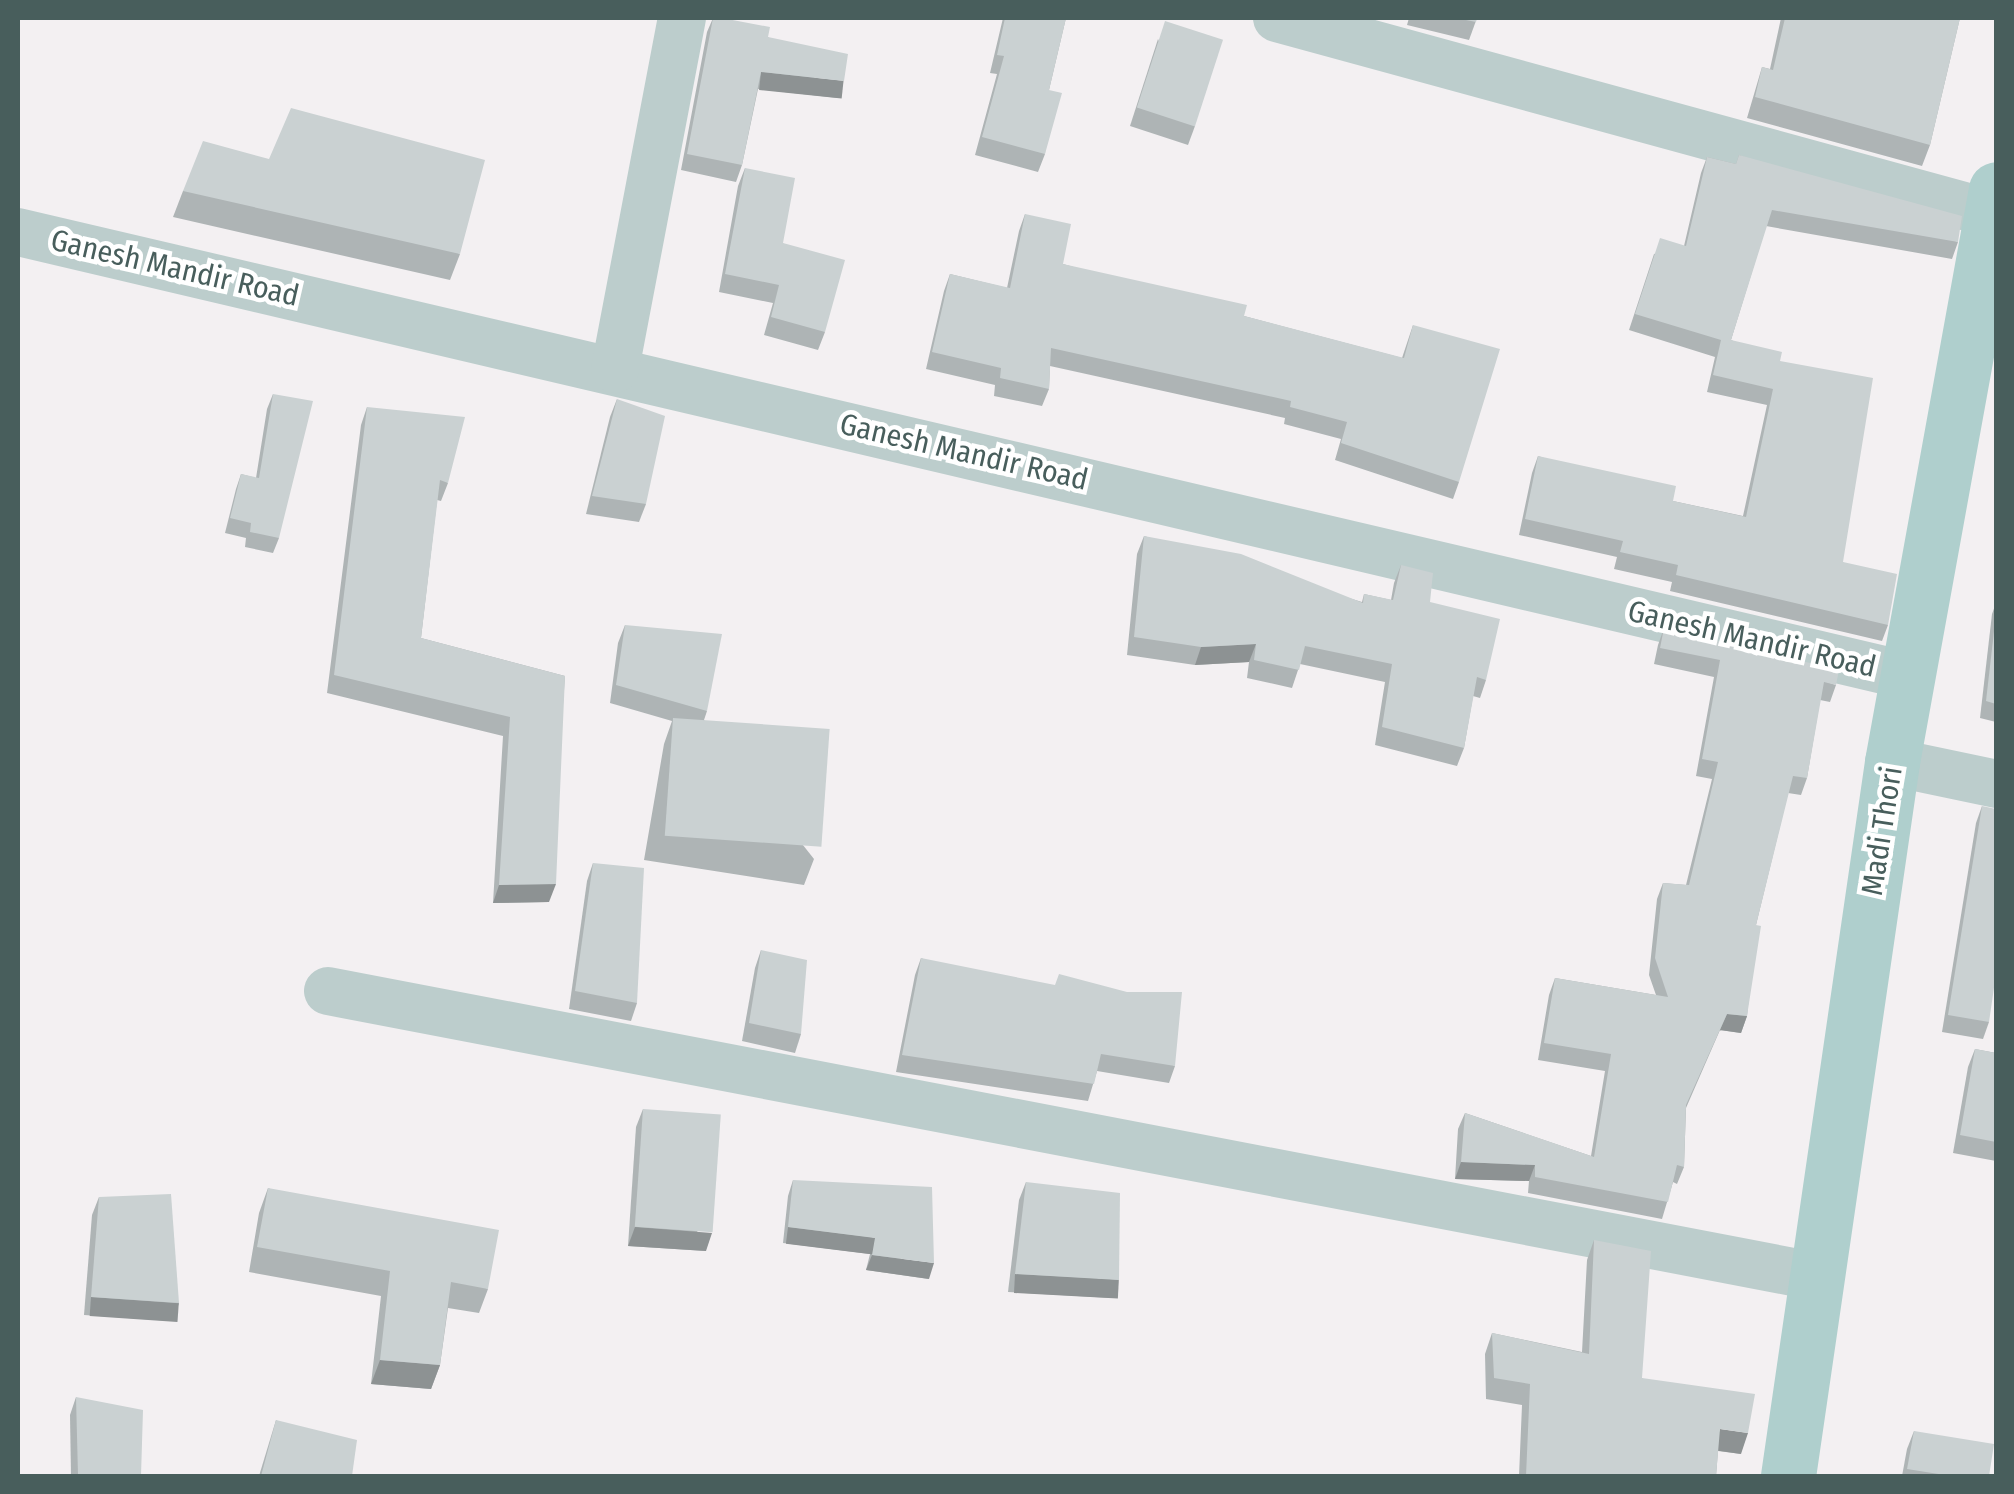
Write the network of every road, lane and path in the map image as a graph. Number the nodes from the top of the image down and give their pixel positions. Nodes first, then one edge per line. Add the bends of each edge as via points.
1 (682, 18) edge
2 (1277, 18) edge
3 (1995, 202) edge
4 (18, 232) edge
5 (614, 369) junction
6 (1910, 676) junction
7 (1892, 762) junction
8 (1996, 784) edge
9 (328, 991) dead end
10 (1814, 1276) junction
11 (1788, 1476) edge

1 - 5 street
2 - 3 street
3 - 6 main road, Madi Thori
4 - 5 street, Ganesh Mandir Road
5 - 6 street, Ganesh Mandir Road
6 - 7 main road, Madi Thori
7 - 8 street
7 - 10 main road, Madi Thori
9 - 10 street
10 - 11 main road, Madi Thori

